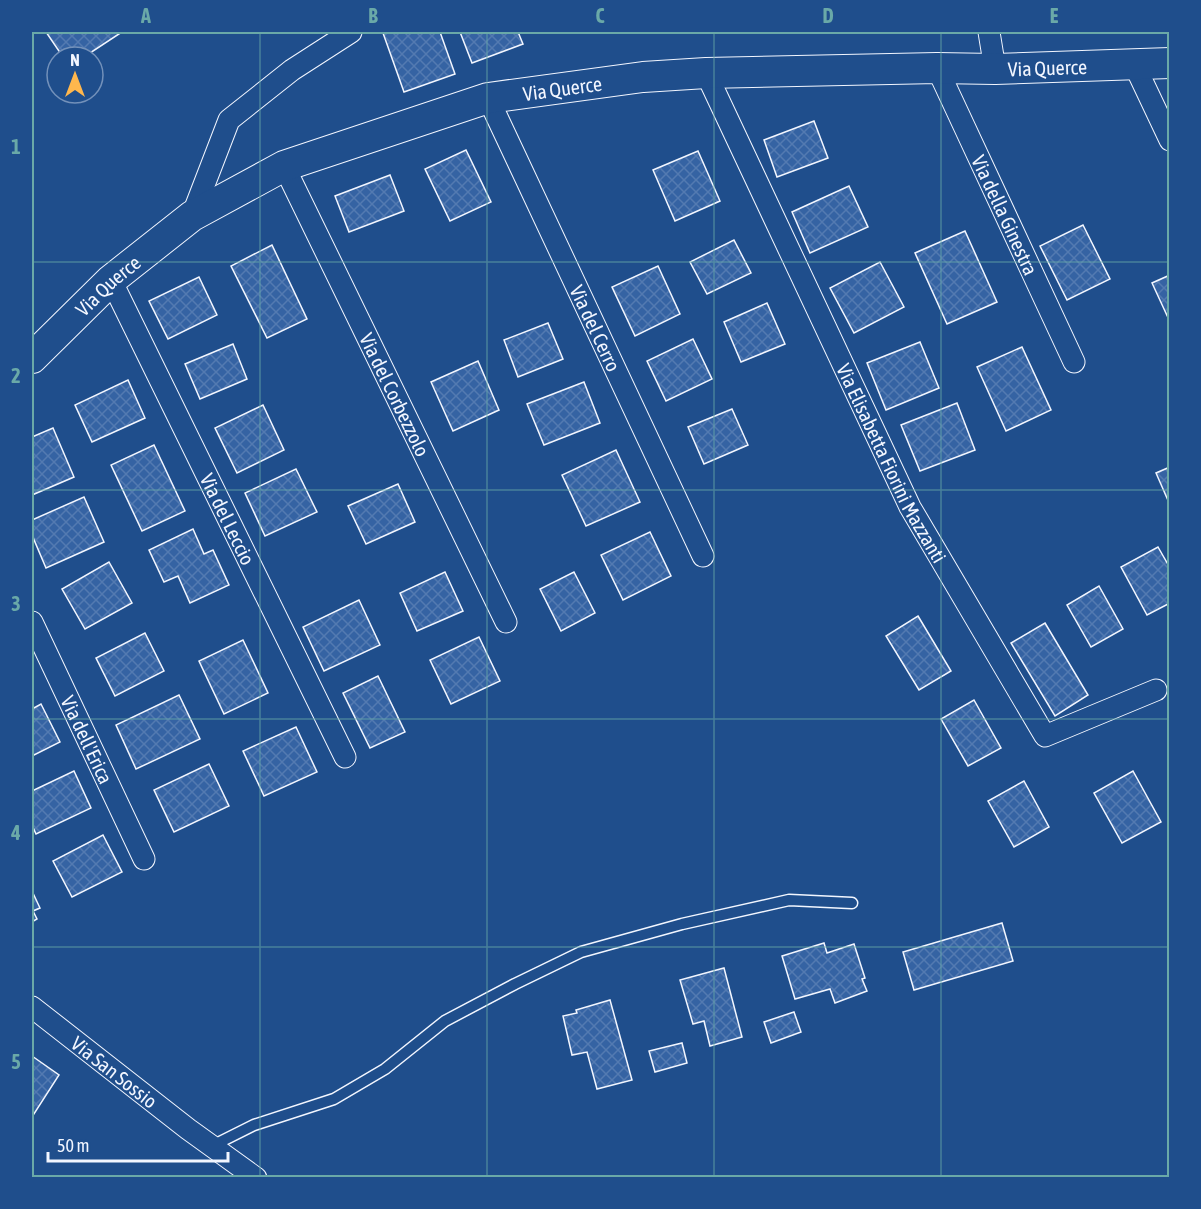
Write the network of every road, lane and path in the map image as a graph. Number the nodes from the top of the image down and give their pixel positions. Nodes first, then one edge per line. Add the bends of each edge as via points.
1 (351, 32) edge
2 (989, 32) edge
3 (1170, 63) edge
4 (1134, 64) junction
5 (936, 68) junction
6 (995, 69) junction
7 (706, 73) junction
8 (488, 98) junction
9 (1170, 140) edge
10 (284, 166) junction
11 (192, 216) junction
12 (111, 280) junction
13 (32, 358) edge
14 (1074, 362) dead end
15 (704, 556) dead end
16 (32, 622) edge
17 (506, 622) dead end
18 (1156, 690) dead end
19 (345, 757) dead end
20 (144, 859) dead end
21 (852, 903) dead end
22 (32, 1007) edge
23 (212, 1146) junction
24 (256, 1178) edge

1 - 11 street via 292,70 229,120
2 - 6 street
3 - 4 street, Via Querce
4 - 6 street, Via Querce
4 - 9 street
5 - 6 street, Via Querce
5 - 7 street, Via Querce
5 - 14 street, Via della Ginestra
7 - 8 street, Via Querce via 643,77
7 - 18 street, Via Elisabetta Fiorini Mazzanti via 910,507 1046,736
8 - 10 street, Via Querce
8 - 15 street, Via del Cerro
10 - 11 street, Via Querce
10 - 17 street, Via del Corbezzolo
11 - 12 street, Via Querce
12 - 13 street, Via Querce
12 - 19 street, Via del Leccio
16 - 20 street, Via dell'Erica
21 - 23 lane via 789,900 581,952 445,1021 385,1069 334,1099 254,1125
22 - 23 street, Via San Sossio
23 - 24 street, Via San Sossio

